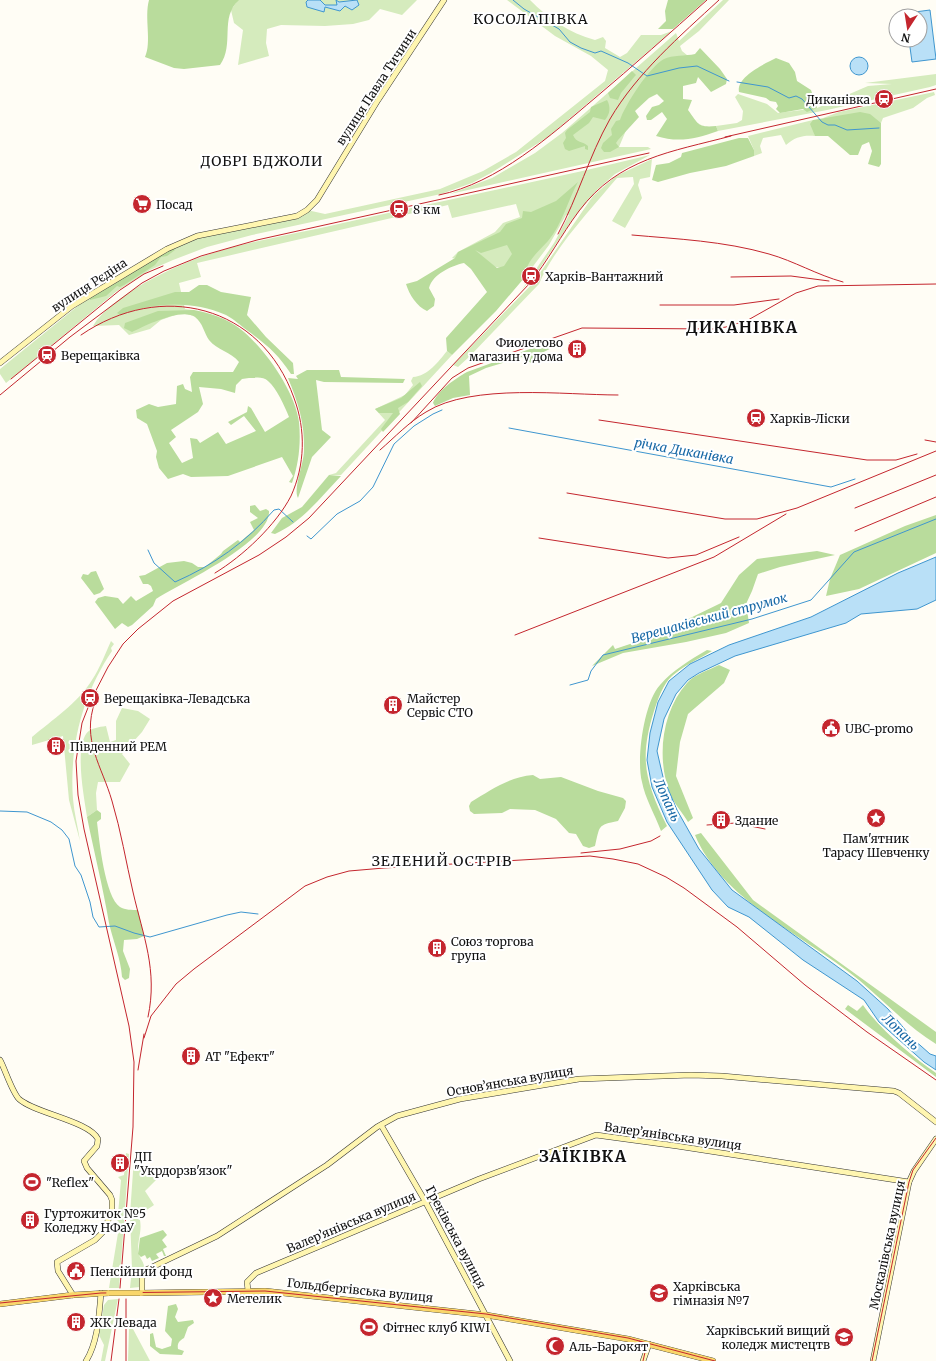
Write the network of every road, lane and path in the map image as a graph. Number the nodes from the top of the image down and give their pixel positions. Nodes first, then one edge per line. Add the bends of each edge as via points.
1 (444, 0) edge
2 (197, 236) joint
3 (0, 363) edge
4 (0, 1060) edge
5 (936, 1122) edge
6 (380, 1125) junction
7 (936, 1139) edge
8 (909, 1182) junction
9 (426, 1201) junction
10 (248, 1290) junction
11 (101, 1293) junction
12 (141, 1293) junction
13 (73, 1295) junction
14 (0, 1304) edge
15 (486, 1315) junction
16 (648, 1344) junction
17 (86, 1361) edge
18 (510, 1361) edge
19 (643, 1361) edge
20 (712, 1361) edge
21 (873, 1361) edge

1 - 2 street, вулиця Павла Тичини via 316,200 307,210 296,216
2 - 3 street, вулиця Рєдіна via 166,250 72,306
4 - 13 street via 17,1097 25,1104 68,1120 93,1133 98,1139 97,1146 84,1161 110,1195 112,1210 108,1224 100,1236 57,1262 58,1271
5 - 6 street, Основ’янська вулиця via 894,1091 691,1075 579,1079 505,1090 407,1112
6 - 9 street, Греківська вулиця
6 - 12 street, Основ’янська вулиця via 327,1165 217,1236 146,1270 142,1278
7 - 8 street, Москалівська вулиця
8 - 9 street, Валер’янівська вулиця via 596,1135
8 - 21 street, Москалівська вулиця
9 - 10 street, Валер’янівська вулиця via 256,1273 247,1282
9 - 15 street, Греківська вулиця
10 - 12 main road, Гольдбергівська вулиця
10 - 15 main road, Гольдбергівська вулиця
11 - 12 main road, Гольдбергівська вулиця, bridge
11 - 13 main road, Гольдбергівська вулиця
11 - 17 street via 92,1350
13 - 14 main road, Гольдбергівська вулиця
15 - 16 main road, Гольдбергівська вулиця
15 - 18 street, Греківська вулиця
16 - 19 street
16 - 20 main road, Гольдбергівська вулиця

